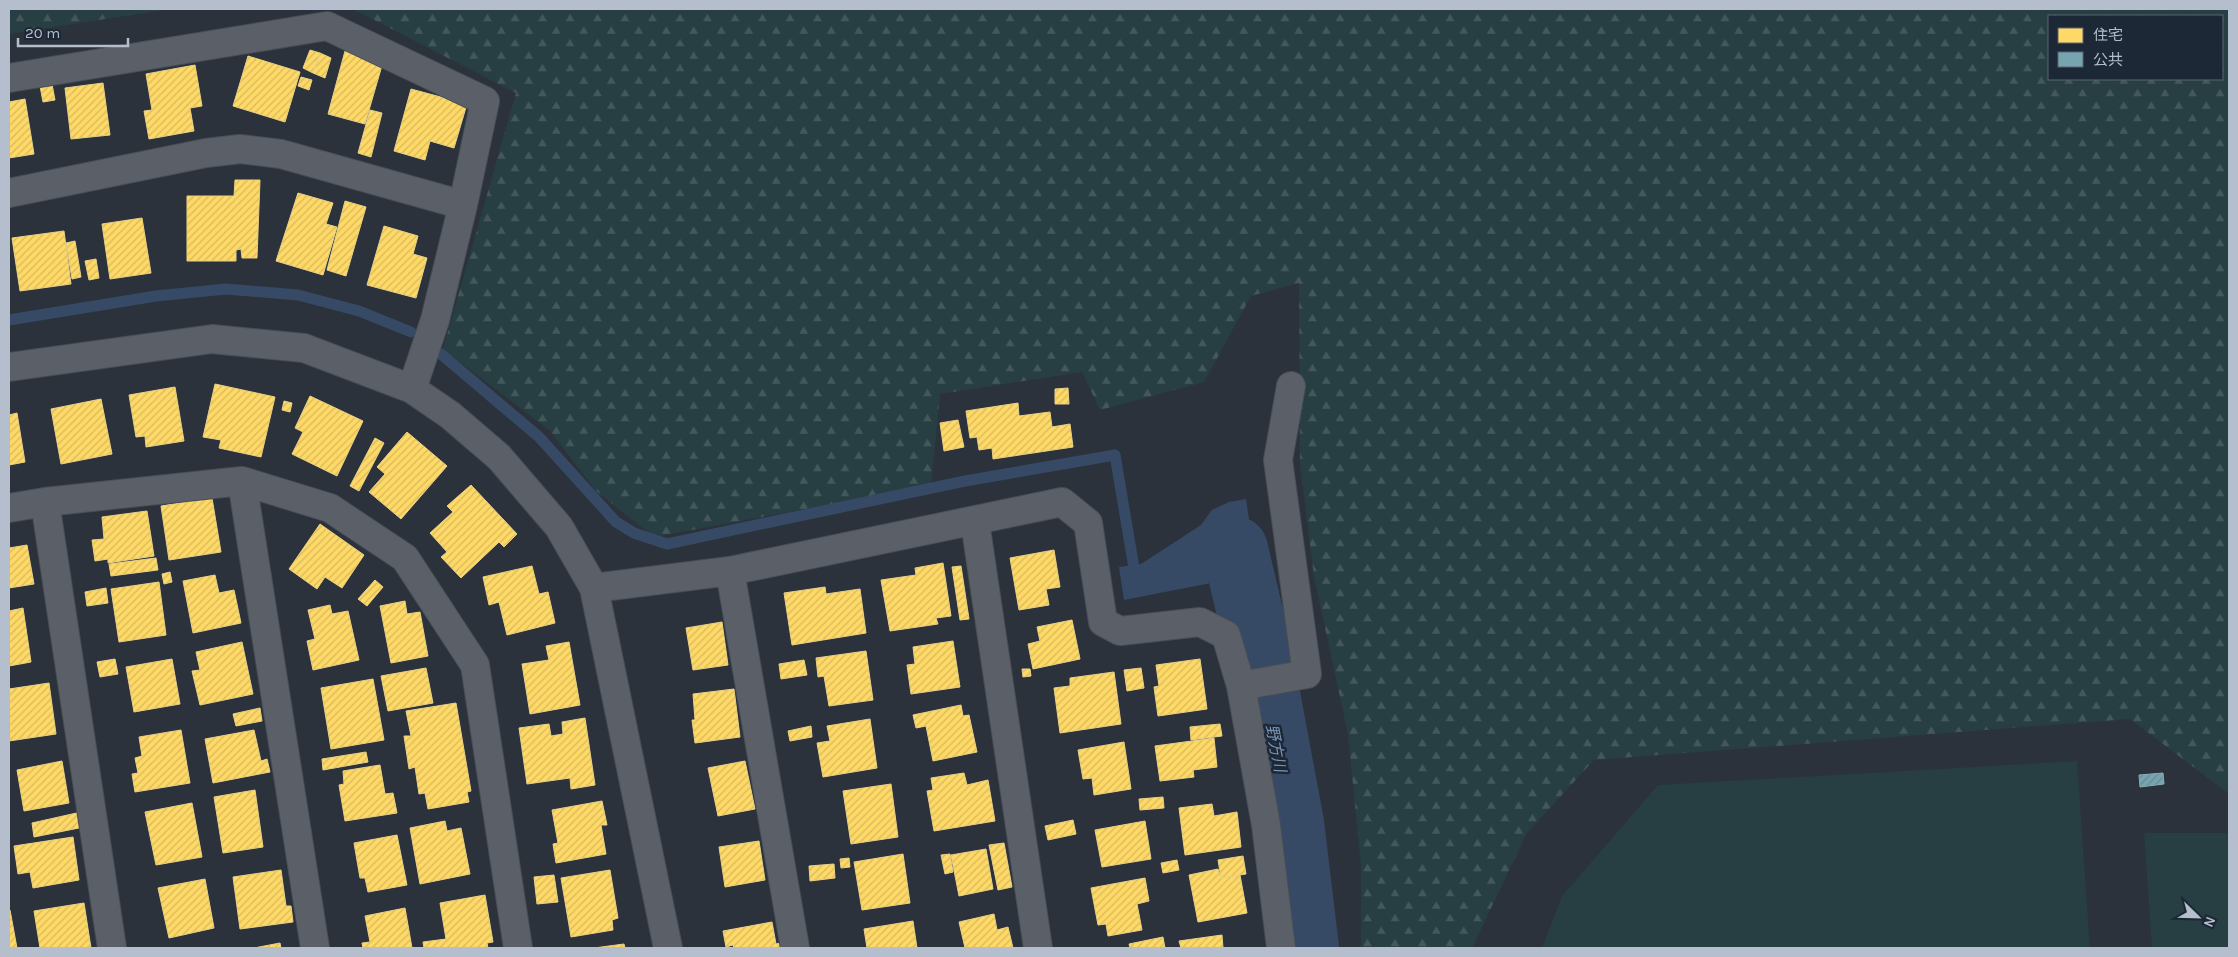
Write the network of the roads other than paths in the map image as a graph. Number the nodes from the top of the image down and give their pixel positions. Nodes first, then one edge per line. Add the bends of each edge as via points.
1 (9, 78) edge
2 (9, 193) edge
3 (463, 205) junction
4 (9, 367) edge
5 (1291, 386) dead end
6 (412, 389) junction
7 (242, 481) junction
8 (45, 502) junction
9 (9, 508) edge
10 (975, 522) junction
11 (730, 571) junction
12 (594, 588) junction
13 (1240, 686) junction
14 (112, 948) edge
15 (315, 948) edge
16 (518, 948) edge
17 (668, 948) edge
18 (795, 948) edge
19 (1038, 948) edge
20 (1281, 948) edge

1 - 3 street via 327,26 485,101
2 - 3 street via 240,149 281,154
3 - 6 street via 435,320
4 - 6 street via 212,339 304,348
5 - 13 street via 1278,460 1307,674
6 - 12 street via 450,415 499,457 558,527
7 - 8 street
7 - 15 street
7 - 16 street via 330,508 405,558 475,665
8 - 9 street
8 - 14 street
10 - 11 street
10 - 13 street via 1062,502 1088,523 1103,622 1120,631 1200,622 1226,635
10 - 19 street
11 - 12 street
11 - 18 street
12 - 17 street
13 - 20 street via 1266,825

